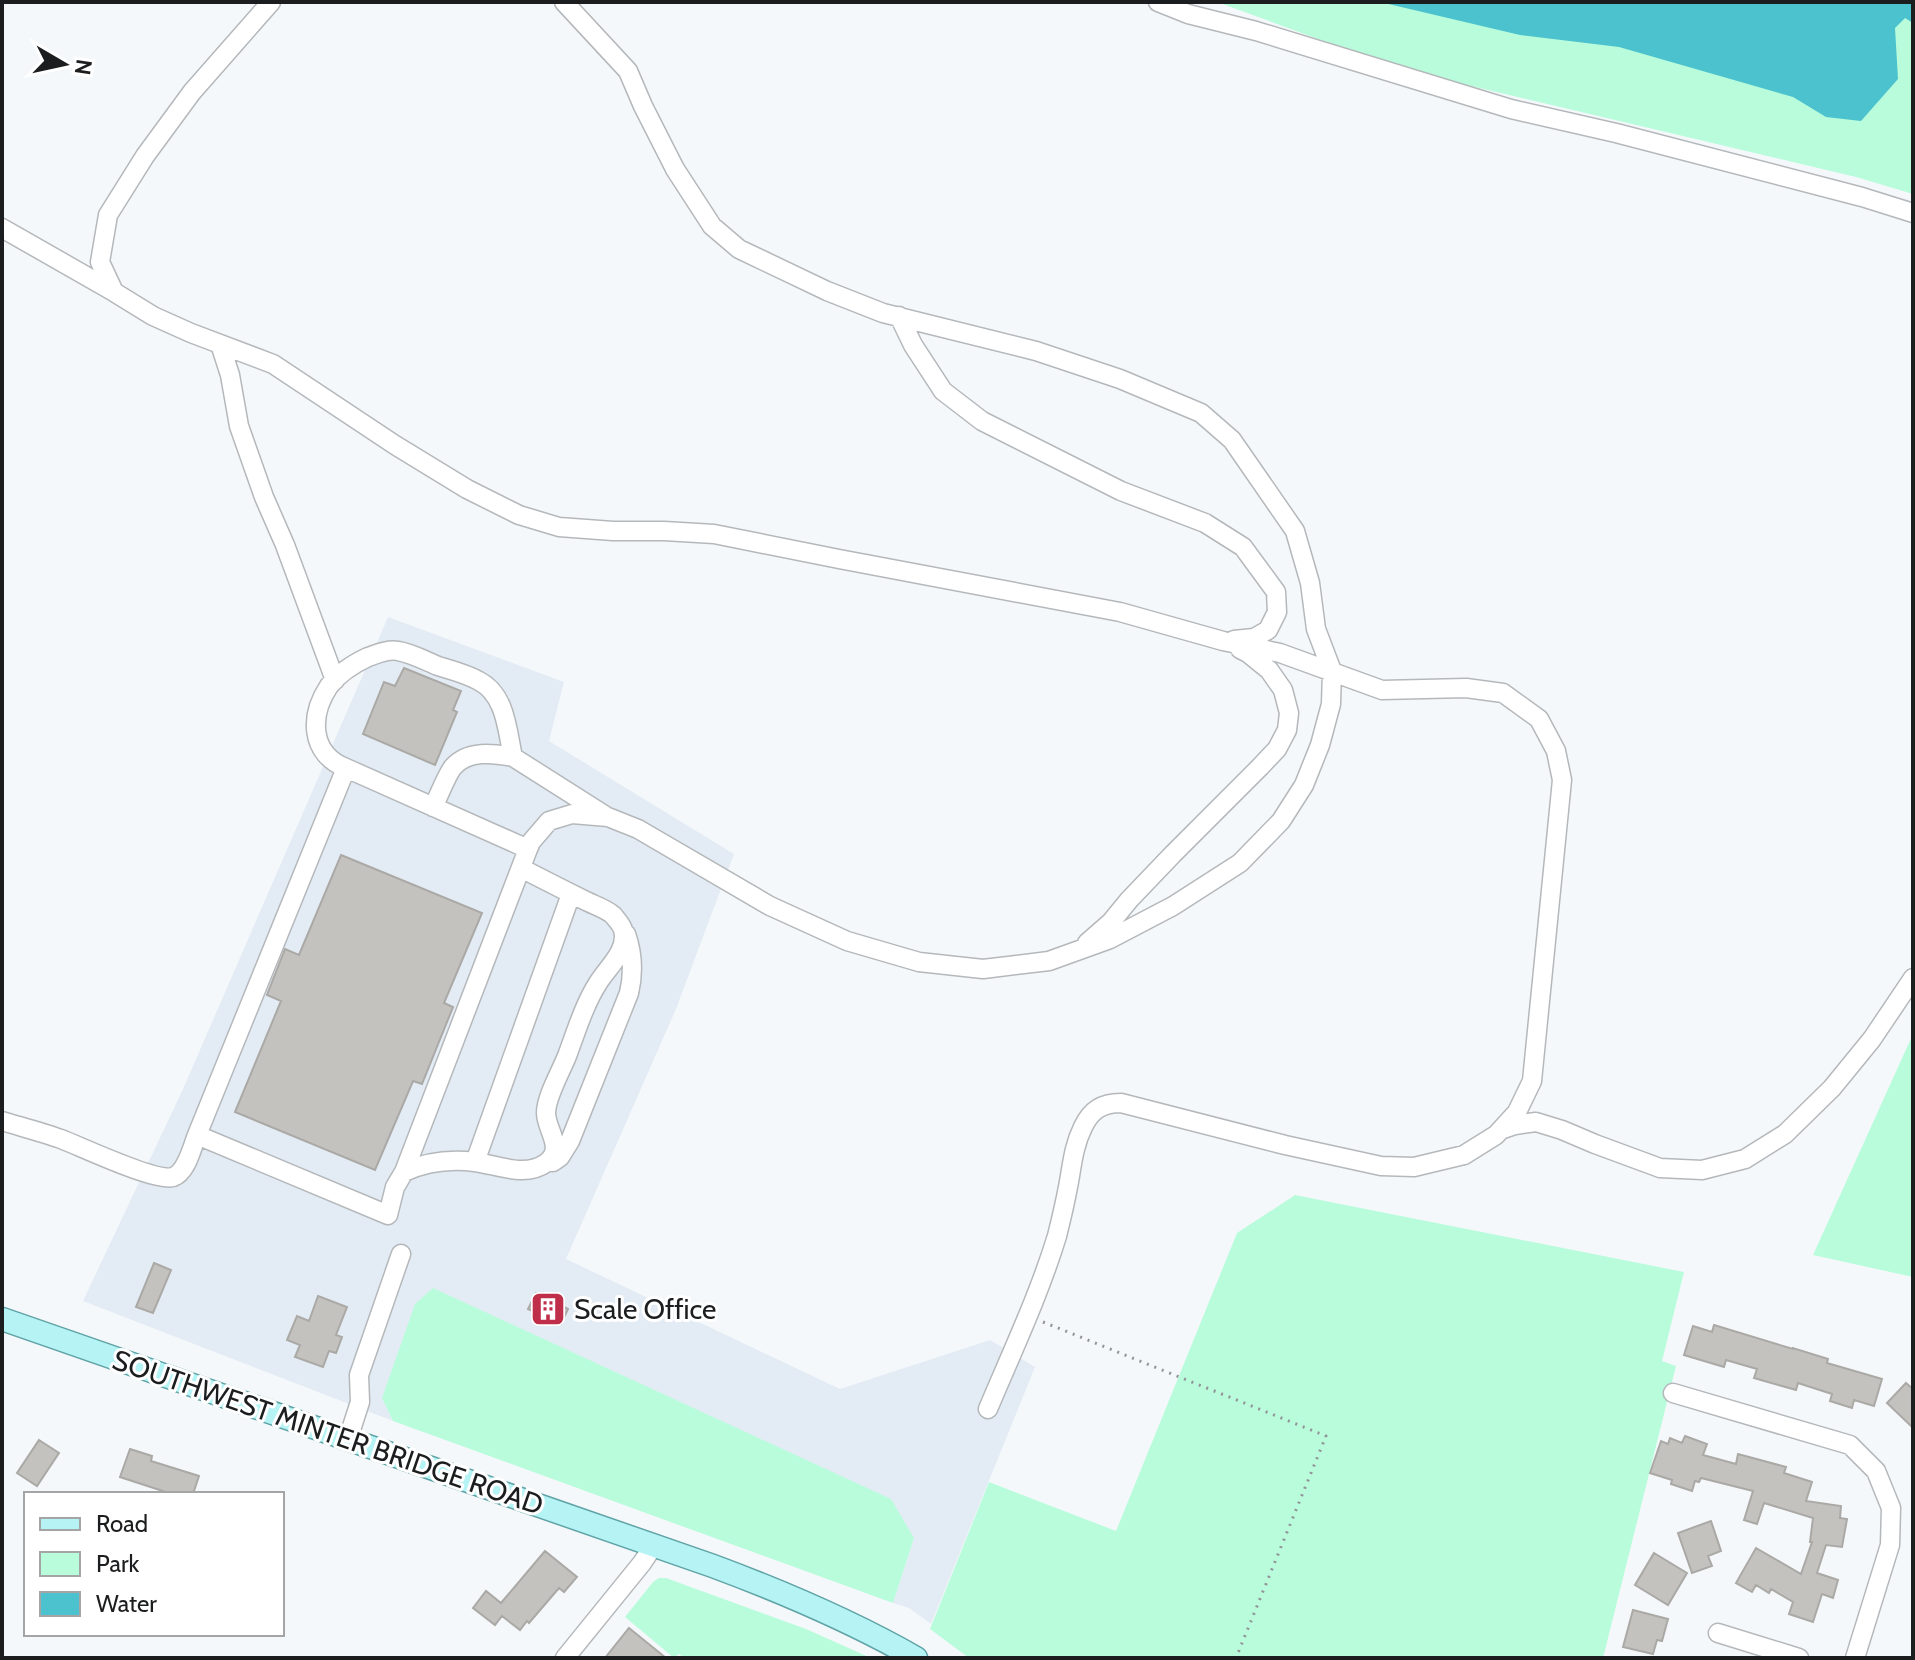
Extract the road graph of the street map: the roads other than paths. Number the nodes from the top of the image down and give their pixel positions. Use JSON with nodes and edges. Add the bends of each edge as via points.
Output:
{"nodes":[{"id":1,"x":271,"y":2,"type":"edge"},
{"id":2,"x":564,"y":2,"type":"edge"},
{"id":3,"x":1158,"y":2,"type":"edge"},
{"id":4,"x":1913,"y":213,"type":"edge"},
{"id":5,"x":2,"y":228,"type":"edge"},
{"id":6,"x":114,"y":292,"type":"junction"},
{"id":7,"x":899,"y":316,"type":"junction"},
{"id":8,"x":220,"y":344,"type":"junction"},
{"id":9,"x":1223,"y":641,"type":"junction"},
{"id":10,"x":1332,"y":671,"type":"junction"},
{"id":11,"x":335,"y":680,"type":"junction"},
{"id":12,"x":513,"y":757,"type":"junction"},
{"id":13,"x":346,"y":768,"type":"junction"},
{"id":14,"x":433,"y":807,"type":"junction"},
{"id":15,"x":608,"y":817,"type":"junction"},
{"id":16,"x":528,"y":849,"type":"junction"},
{"id":17,"x":521,"y":868,"type":"junction"},
{"id":18,"x":571,"y":894,"type":"junction"},
{"id":19,"x":623,"y":928,"type":"junction"},
{"id":20,"x":1071,"y":953,"type":"junction"},
{"id":21,"x":1913,"y":978,"type":"edge"},
{"id":22,"x":1532,"y":1081,"type":"junction"},
{"id":23,"x":2,"y":1121,"type":"edge"},
{"id":24,"x":1554,"y":1127,"type":"junction"},
{"id":25,"x":1500,"y":1130,"type":"junction"},
{"id":26,"x":197,"y":1135,"type":"junction"},
{"id":27,"x":475,"y":1162,"type":"junction"},
{"id":28,"x":537,"y":1168,"type":"junction"},
{"id":29,"x":404,"y":1172,"type":"junction"},
{"id":30,"x":401,"y":1254,"type":"dead end"},
{"id":31,"x":2,"y":1319,"type":"edge"},
{"id":32,"x":1673,"y":1393,"type":"dead end"},
{"id":33,"x":988,"y":1409,"type":"dead end"},
{"id":34,"x":348,"y":1439,"type":"junction"},
{"id":35,"x":654,"y":1545,"type":"junction"},
{"id":36,"x":1718,"y":1633,"type":"dead end"},
{"id":37,"x":565,"y":1658,"type":"edge"},
{"id":38,"x":916,"y":1658,"type":"edge"},
{"id":39,"x":1799,"y":1658,"type":"edge"},
{"id":40,"x":1855,"y":1658,"type":"edge"}],
"edges":[{"from":1,"to":6,"type":"street","via":[[192,92],[108,215],[100,262]]},
{"from":2,"to":7,"type":"street","via":[[628,71],[675,169],[712,226],[739,249],[827,291]]},
{"from":3,"to":4,"type":"street","via":[[1511,109]]},
{"from":5,"to":6,"type":"street"},
{"from":6,"to":8,"type":"street","via":[[153,316]]},
{"from":7,"to":9,"type":"street","via":[[943,391],[982,421],[1121,491],[1205,523],[1243,547],[1276,592],[1277,612],[1268,630],[1254,638]]},
{"from":7,"to":10,"type":"street","via":[[1036,351],[1201,413],[1232,440],[1295,531],[1316,629]]},
{"from":8,"to":9,"type":"street","via":[[273,364],[455,482],[519,515],[559,527],[714,534],[1120,612]]},
{"from":8,"to":11,"type":"street","via":[[239,426]]},
{"from":9,"to":10,"type":"street"},
{"from":9,"to":20,"type":"street","via":[[1269,670],[1283,690],[1287,730],[1277,749],[1111,922]]},
{"from":10,"to":20,"type":"street","via":[[1331,704],[1320,745],[1304,785],[1281,821],[1240,863],[1173,906]]},
{"from":10,"to":22,"type":"street","via":[[1382,690],[1466,688],[1503,693],[1539,719],[1556,751],[1562,780]]},
{"from":11,"to":12,"type":"street","via":[[352,664],[397,651],[480,681],[495,694],[503,712]]},
{"from":11,"to":13,"type":"street","via":[[324,697],[315,731],[326,756]]},
{"from":12,"to":14,"type":"street","via":[[469,755],[453,767]]},
{"from":12,"to":15,"type":"street"},
{"from":13,"to":14,"type":"street"},
{"from":13,"to":26,"type":"street"},
{"from":14,"to":16,"type":"street"},
{"from":15,"to":16,"type":"street","via":[[572,814],[549,821]]},
{"from":15,"to":20,"type":"street","via":[[770,906],[847,941],[919,962],[983,969]]},
{"from":16,"to":17,"type":"street"},
{"from":17,"to":18,"type":"street"},
{"from":17,"to":29,"type":"street"},
{"from":18,"to":19,"type":"street","via":[[611,914]]},
{"from":18,"to":27,"type":"street"},
{"from":19,"to":28,"type":"street","via":[[619,952],[596,985],[552,1093],[546,1112],[555,1150],[550,1161]]},
{"from":19,"to":28,"type":"street","via":[[631,949],[629,993],[570,1141],[560,1157]]},
{"from":21,"to":24,"type":"street","via":[[1832,1088],[1785,1134],[1745,1159],[1702,1170],[1660,1168]]},
{"from":22,"to":24,"type":"street","via":[[1531,1101]]},
{"from":22,"to":25,"type":"street","via":[[1517,1112]]},
{"from":23,"to":26,"type":"street","via":[[162,1177],[180,1173]]},
{"from":24,"to":25,"type":"street","via":[[1536,1122]]},
{"from":25,"to":33,"type":"street","via":[[1464,1155],[1414,1167],[1381,1166],[1106,1103],[1083,1126],[1057,1235]]},
{"from":26,"to":29,"type":"street","via":[[388,1215]]},
{"from":27,"to":28,"type":"street"},
{"from":27,"to":29,"type":"street","via":[[424,1164]]},
{"from":30,"to":34,"type":"street","via":[[359,1375],[360,1402]]},
{"from":31,"to":34,"type":"main road","name":"SOUTHWEST MINTER BRIDGE ROAD"},
{"from":32,"to":40,"type":"street","via":[[1850,1445],[1876,1471],[1891,1508],[1890,1545]]},
{"from":34,"to":35,"type":"main road","name":"SOUTHWEST MINTER BRIDGE ROAD"},
{"from":35,"to":37,"type":"street"},
{"from":35,"to":38,"type":"main road","name":"SOUTHWEST MINTER BRIDGE ROAD","via":[[786,1594]]},
{"from":36,"to":39,"type":"street"}]}
